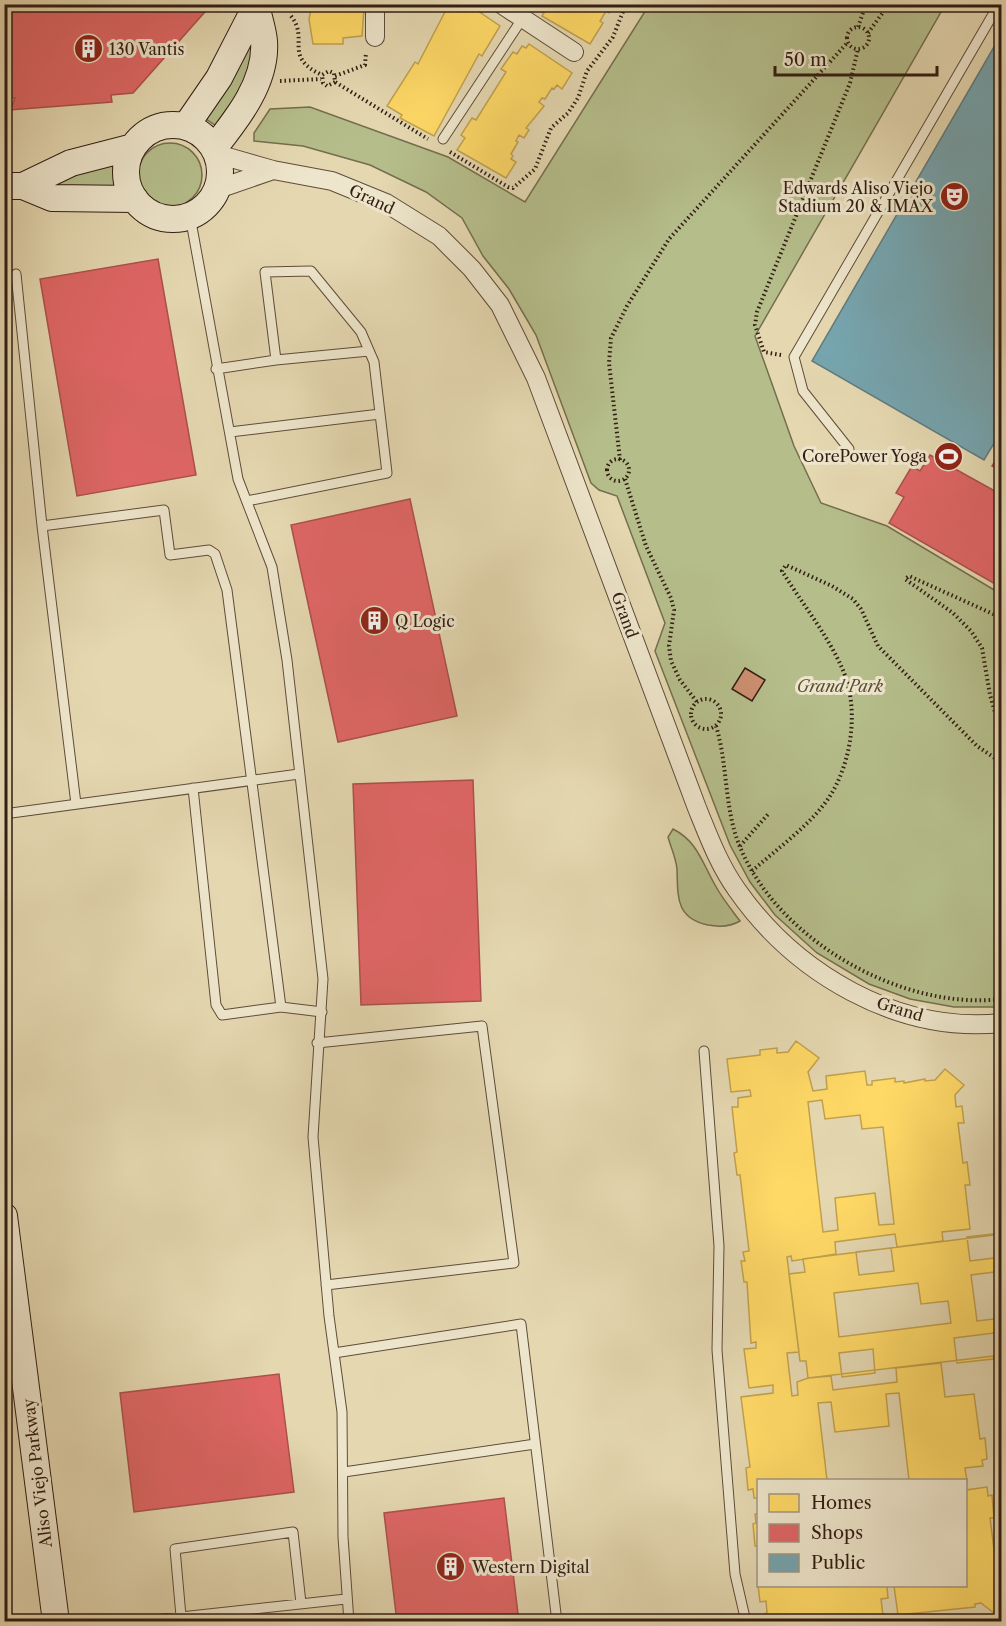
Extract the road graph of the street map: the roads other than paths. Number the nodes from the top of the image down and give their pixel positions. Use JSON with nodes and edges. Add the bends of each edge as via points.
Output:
{"nodes":[{"id":1,"x":375,"y":4,"type":"edge"},
{"id":2,"x":501,"y":4,"type":"edge"},
{"id":3,"x":999,"y":4,"type":"edge"},
{"id":4,"x":256,"y":5,"type":"edge"},
{"id":5,"x":522,"y":19,"type":"junction"},
{"id":6,"x":371,"y":41,"type":"road end"},
{"id":7,"x":574,"y":52,"type":"dead end"},
{"id":8,"x":186,"y":126,"type":"junction"},
{"id":9,"x":443,"y":140,"type":"dead end"},
{"id":10,"x":133,"y":147,"type":"junction"},
{"id":11,"x":215,"y":151,"type":"junction"},
{"id":12,"x":273,"y":170,"type":"junction"},
{"id":13,"x":14,"y":186,"type":"edge"},
{"id":14,"x":218,"y":189,"type":"junction"},
{"id":15,"x":135,"y":199,"type":"junction"},
{"id":16,"x":189,"y":216,"type":"junction"},
{"id":17,"x":16,"y":274,"type":"dead end"},
{"id":18,"x":369,"y":351,"type":"junction"},
{"id":19,"x":276,"y":360,"type":"junction"},
{"id":20,"x":216,"y":369,"type":"junction"},
{"id":21,"x":380,"y":414,"type":"junction"},
{"id":22,"x":230,"y":432,"type":"junction"},
{"id":23,"x":849,"y":448,"type":"dead end"},
{"id":24,"x":247,"y":501,"type":"junction"},
{"id":25,"x":42,"y":526,"type":"junction"},
{"id":26,"x":300,"y":774,"type":"junction"},
{"id":27,"x":254,"y":779,"type":"junction"},
{"id":28,"x":193,"y":788,"type":"junction"},
{"id":29,"x":76,"y":804,"type":"junction"},
{"id":30,"x":4,"y":814,"type":"edge"},
{"id":31,"x":281,"y":1007,"type":"junction"},
{"id":32,"x":322,"y":1012,"type":"junction"},
{"id":33,"x":1002,"y":1023,"type":"edge"},
{"id":34,"x":317,"y":1043,"type":"junction"},
{"id":35,"x":704,"y":1051,"type":"dead end"},
{"id":36,"x":4,"y":1216,"type":"edge"},
{"id":37,"x":326,"y":1285,"type":"junction"},
{"id":38,"x":334,"y":1353,"type":"junction"},
{"id":39,"x":999,"y":1358,"type":"dead end"},
{"id":40,"x":1002,"y":1374,"type":"edge"},
{"id":41,"x":535,"y":1444,"type":"junction"},
{"id":42,"x":344,"y":1472,"type":"junction"},
{"id":43,"x":346,"y":1599,"type":"junction"},
{"id":44,"x":301,"y":1602,"type":"junction"},
{"id":45,"x":181,"y":1616,"type":"junction"},
{"id":46,"x":56,"y":1622,"type":"edge"},
{"id":47,"x":135,"y":1622,"type":"edge"},
{"id":48,"x":349,"y":1622,"type":"edge"},
{"id":49,"x":557,"y":1622,"type":"edge"},
{"id":50,"x":746,"y":1622,"type":"edge"}],
"edges":[{"from":1,"to":6,"type":"street"},
{"from":2,"to":5,"type":"street"},
{"from":3,"to":23,"type":"lane","via":[[794,357],[803,391]]},
{"from":4,"to":8,"type":"street","via":[[219,78]]},
{"from":4,"to":11,"type":"street","via":[[264,41],[261,72],[249,99]]},
{"from":5,"to":7,"type":"street"},
{"from":5,"to":9,"type":"lane"},
{"from":8,"to":10,"type":"street","via":[[156,128]]},
{"from":8,"to":11,"type":"street","via":[[207,138]]},
{"from":10,"to":13,"type":"street","via":[[71,163]]},
{"from":10,"to":15,"type":"street","via":[[126,174]]},
{"from":11,"to":12,"type":"street","name":"Grand"},
{"from":11,"to":14,"type":"street","via":[[220,161]]},
{"from":12,"to":14,"type":"street","name":"Grand"},
{"from":12,"to":33,"type":"street","name":"Grand","via":[[332,181],[386,203],[439,236],[500,305],[536,378],[712,844],[735,888],[760,921],[806,964],[844,988],[888,1008],[944,1021]]},
{"from":13,"to":15,"type":"street","via":[[52,198]]},
{"from":14,"to":16,"type":"street","via":[[202,210]]},
{"from":15,"to":16,"type":"street","via":[[159,217]]},
{"from":16,"to":20,"type":"lane"},
{"from":17,"to":25,"type":"lane"},
{"from":18,"to":19,"type":"lane"},
{"from":18,"to":19,"type":"lane","via":[[361,332],[311,271],[265,272]]},
{"from":18,"to":21,"type":"lane","via":[[374,362]]},
{"from":19,"to":20,"type":"lane"},
{"from":20,"to":22,"type":"lane"},
{"from":21,"to":22,"type":"lane"},
{"from":21,"to":24,"type":"lane","via":[[387,473]]},
{"from":22,"to":24,"type":"lane","via":[[238,479]]},
{"from":24,"to":26,"type":"lane","via":[[272,567]]},
{"from":25,"to":27,"type":"lane","via":[[164,510],[170,555],[208,550],[215,554],[227,590]]},
{"from":25,"to":29,"type":"lane"},
{"from":26,"to":27,"type":"lane"},
{"from":26,"to":32,"type":"lane","via":[[323,979]]},
{"from":27,"to":28,"type":"lane"},
{"from":27,"to":31,"type":"lane"},
{"from":28,"to":29,"type":"lane"},
{"from":28,"to":31,"type":"lane","via":[[216,1005],[222,1015]]},
{"from":29,"to":30,"type":"lane"},
{"from":31,"to":32,"type":"lane"},
{"from":32,"to":34,"type":"lane"},
{"from":34,"to":37,"type":"lane","via":[[313,1137]]},
{"from":34,"to":37,"type":"lane","via":[[482,1026],[514,1263]]},
{"from":35,"to":50,"type":"lane","via":[[719,1246],[717,1350],[735,1574]]},
{"from":36,"to":46,"type":"street","name":"Aliso Viejo Parkway"},
{"from":37,"to":38,"type":"lane"},
{"from":38,"to":41,"type":"lane","via":[[521,1324]]},
{"from":38,"to":42,"type":"lane","via":[[342,1412]]},
{"from":39,"to":40,"type":"lane"},
{"from":41,"to":42,"type":"lane"},
{"from":41,"to":49,"type":"lane"},
{"from":42,"to":43,"type":"lane"},
{"from":43,"to":44,"type":"lane"},
{"from":43,"to":48,"type":"lane"},
{"from":44,"to":45,"type":"lane"},
{"from":44,"to":45,"type":"lane","via":[[293,1532],[175,1549]]},
{"from":45,"to":47,"type":"lane"}]}
